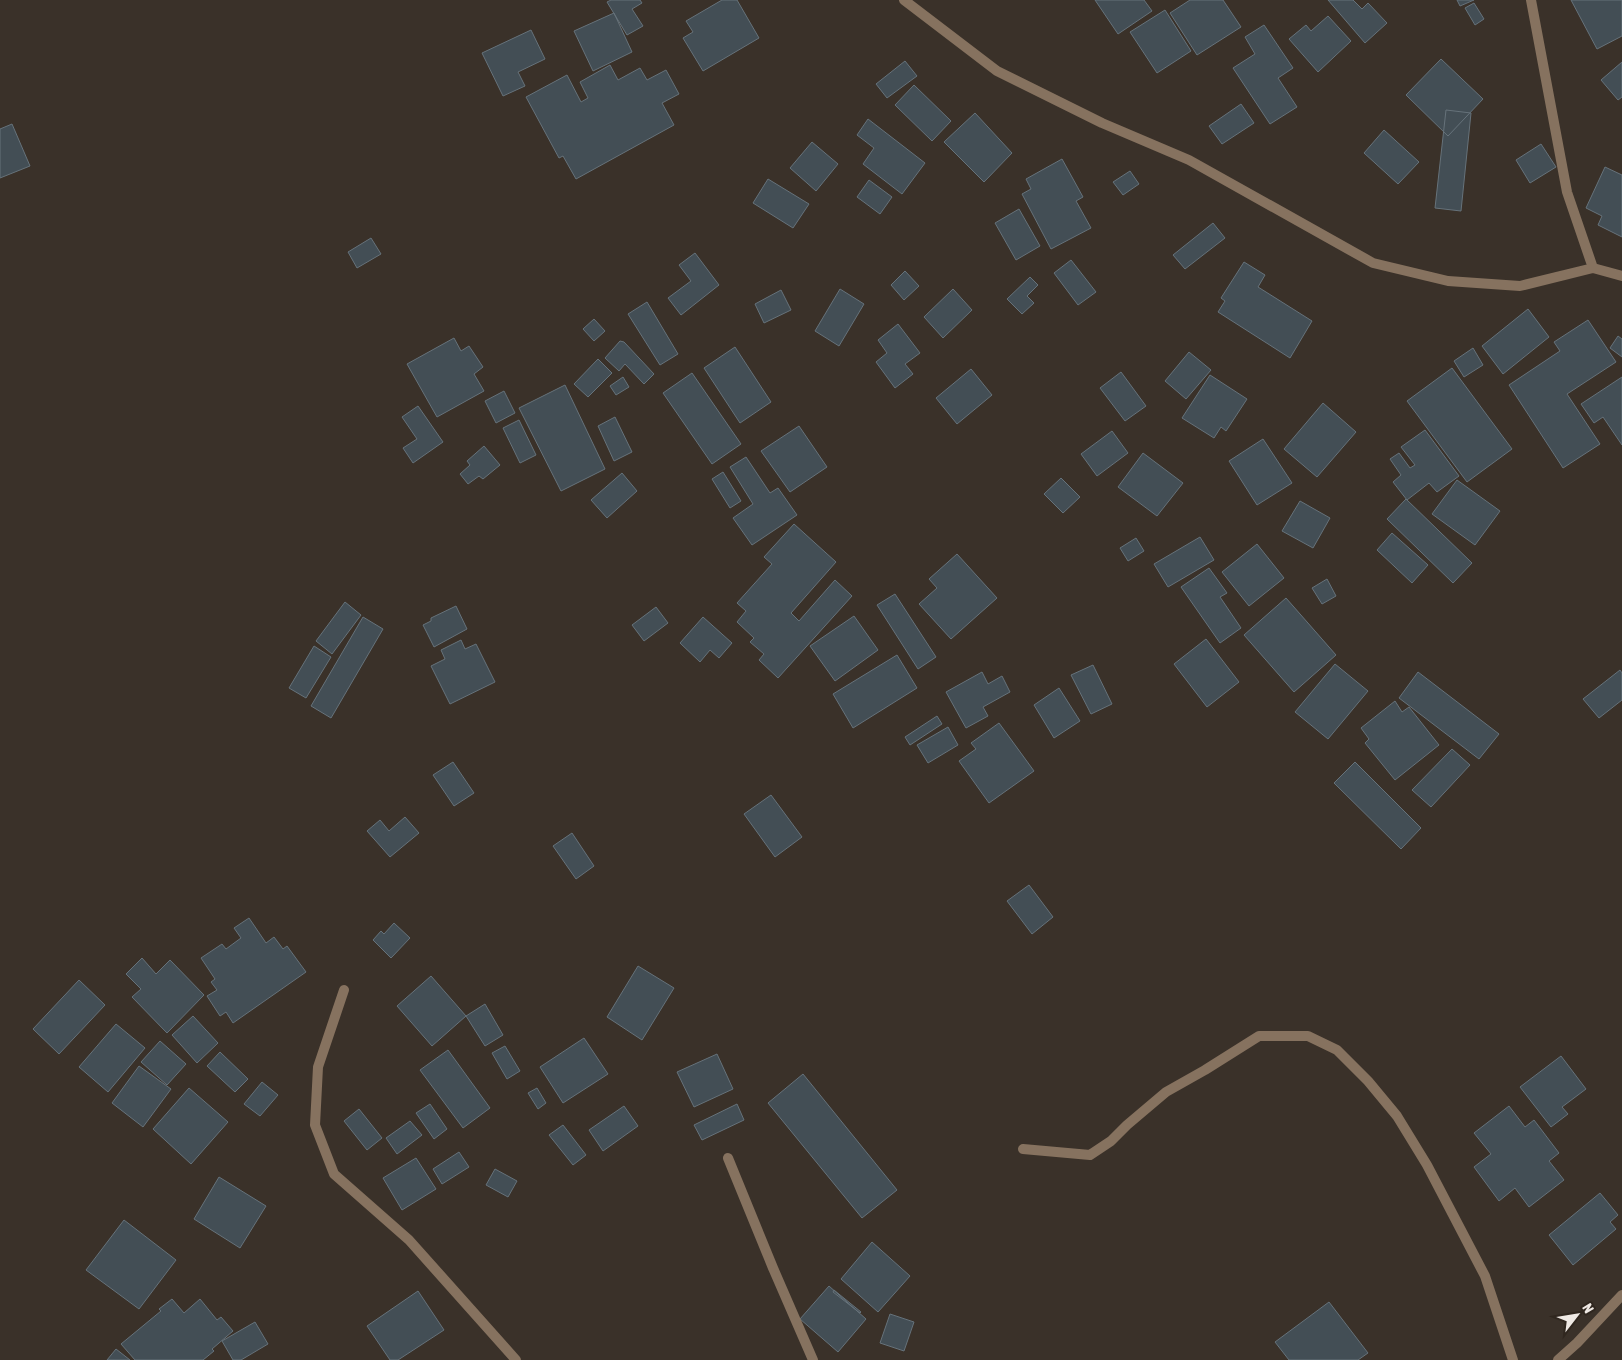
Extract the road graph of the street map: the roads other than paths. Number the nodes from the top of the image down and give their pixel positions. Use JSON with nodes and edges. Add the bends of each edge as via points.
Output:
{"nodes":[{"id":1,"x":904,"y":0,"type":"edge"},
{"id":2,"x":1531,"y":0,"type":"edge"},
{"id":3,"x":1593,"y":268,"type":"junction"},
{"id":4,"x":1622,"y":276,"type":"edge"},
{"id":5,"x":344,"y":990,"type":"dead end"},
{"id":6,"x":1024,"y":1149,"type":"dead end"},
{"id":7,"x":728,"y":1158,"type":"dead end"},
{"id":8,"x":1622,"y":1296,"type":"edge"},
{"id":9,"x":516,"y":1360,"type":"edge"},
{"id":10,"x":813,"y":1360,"type":"edge"},
{"id":11,"x":1512,"y":1360,"type":"edge"},
{"id":12,"x":1558,"y":1360,"type":"edge"}],
"edges":[{"from":1,"to":3,"type":"street","via":[[997,71],[1102,123],[1189,160],[1374,263],[1448,281],[1520,286]]},
{"from":2,"to":3,"type":"street","via":[[1567,192]]},
{"from":3,"to":4,"type":"street"},
{"from":5,"to":9,"type":"street","via":[[318,1066],[314,1126],[334,1174],[409,1240]]},
{"from":6,"to":11,"type":"street","via":[[1090,1155],[1111,1141],[1166,1092],[1259,1036],[1308,1036],[1337,1050],[1397,1116],[1485,1276]]},
{"from":7,"to":10,"type":"street"},
{"from":8,"to":12,"type":"street"}]}
